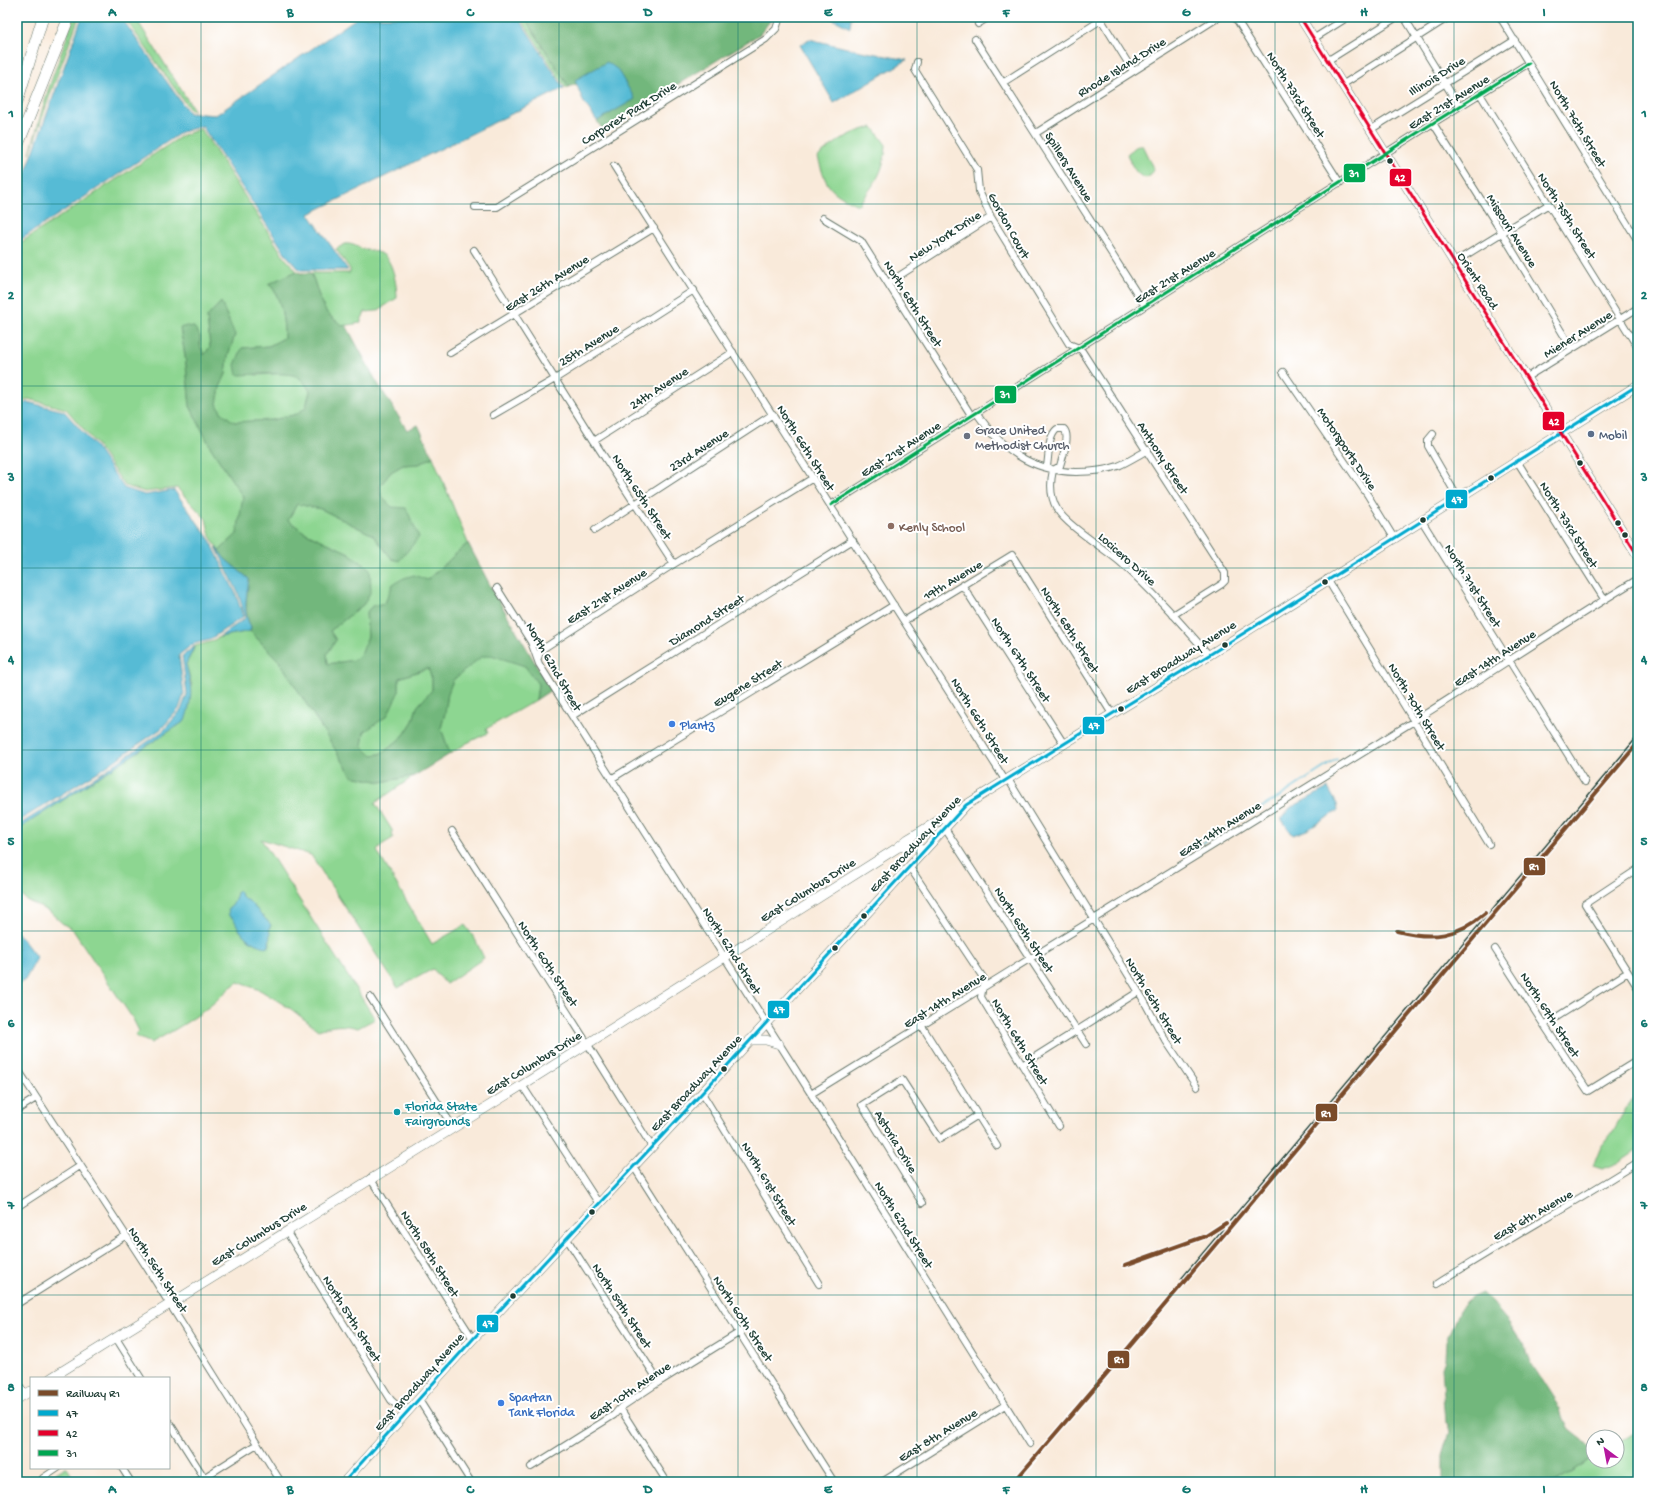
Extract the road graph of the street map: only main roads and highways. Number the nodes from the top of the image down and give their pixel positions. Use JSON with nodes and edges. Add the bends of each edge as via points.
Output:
{"nodes":[{"id":1,"x":43,"y":17,"type":"edge"},
{"id":2,"x":69,"y":17,"type":"edge"},
{"id":3,"x":1300,"y":17,"type":"edge"},
{"id":4,"x":17,"y":102,"type":"edge"},
{"id":5,"x":17,"y":147,"type":"edge"},
{"id":6,"x":1638,"y":385,"type":"edge"},
{"id":7,"x":1562,"y":433,"type":"junction"},
{"id":8,"x":1638,"y":556,"type":"edge"},
{"id":9,"x":966,"y":804,"type":"junction"},
{"id":10,"x":930,"y":826,"type":"junction"},
{"id":11,"x":944,"y":827,"type":"junction"},
{"id":12,"x":897,"y":848,"type":"junction"},
{"id":13,"x":923,"y":851,"type":"junction"},
{"id":14,"x":750,"y":1040,"type":"junction"},
{"id":15,"x":779,"y":1044,"type":"road end"},
{"id":16,"x":64,"y":1374,"type":"edge"},
{"id":17,"x":54,"y":1377,"type":"edge"},
{"id":18,"x":344,"y":1482,"type":"edge"}],
"edges":[{"from":1,"to":4,"type":"highway"},
{"from":2,"to":5,"type":"highway"},
{"from":3,"to":7,"type":"main road","name":"Orient Road"},
{"from":6,"to":7,"type":"main road","name":"East Broadway Avenue"},
{"from":7,"to":8,"type":"main road","name":"Orient Road"},
{"from":7,"to":9,"type":"main road","name":"East Broadway Avenue","via":[[1210,655]]},
{"from":9,"to":10,"type":"main road","name":"East Columbus Drive"},
{"from":9,"to":11,"type":"main road","name":"East Broadway Avenue"},
{"from":10,"to":11,"type":"main road","via":[[936,824]]},
{"from":10,"to":12,"type":"main road","name":"East Columbus Drive"},
{"from":11,"to":13,"type":"main road","name":"East Broadway Avenue"},
{"from":12,"to":13,"type":"main road","via":[[914,845]]},
{"from":12,"to":16,"type":"main road","name":"East Columbus Drive","via":[[169,1304]]},
{"from":13,"to":14,"type":"main road","name":"East Broadway Avenue"},
{"from":14,"to":15,"type":"main road","via":[[766,1040]]},
{"from":14,"to":18,"type":"main road","name":"East Broadway Avenue"},
{"from":16,"to":17,"type":"main road","name":"East Columbus Drive"}]}
